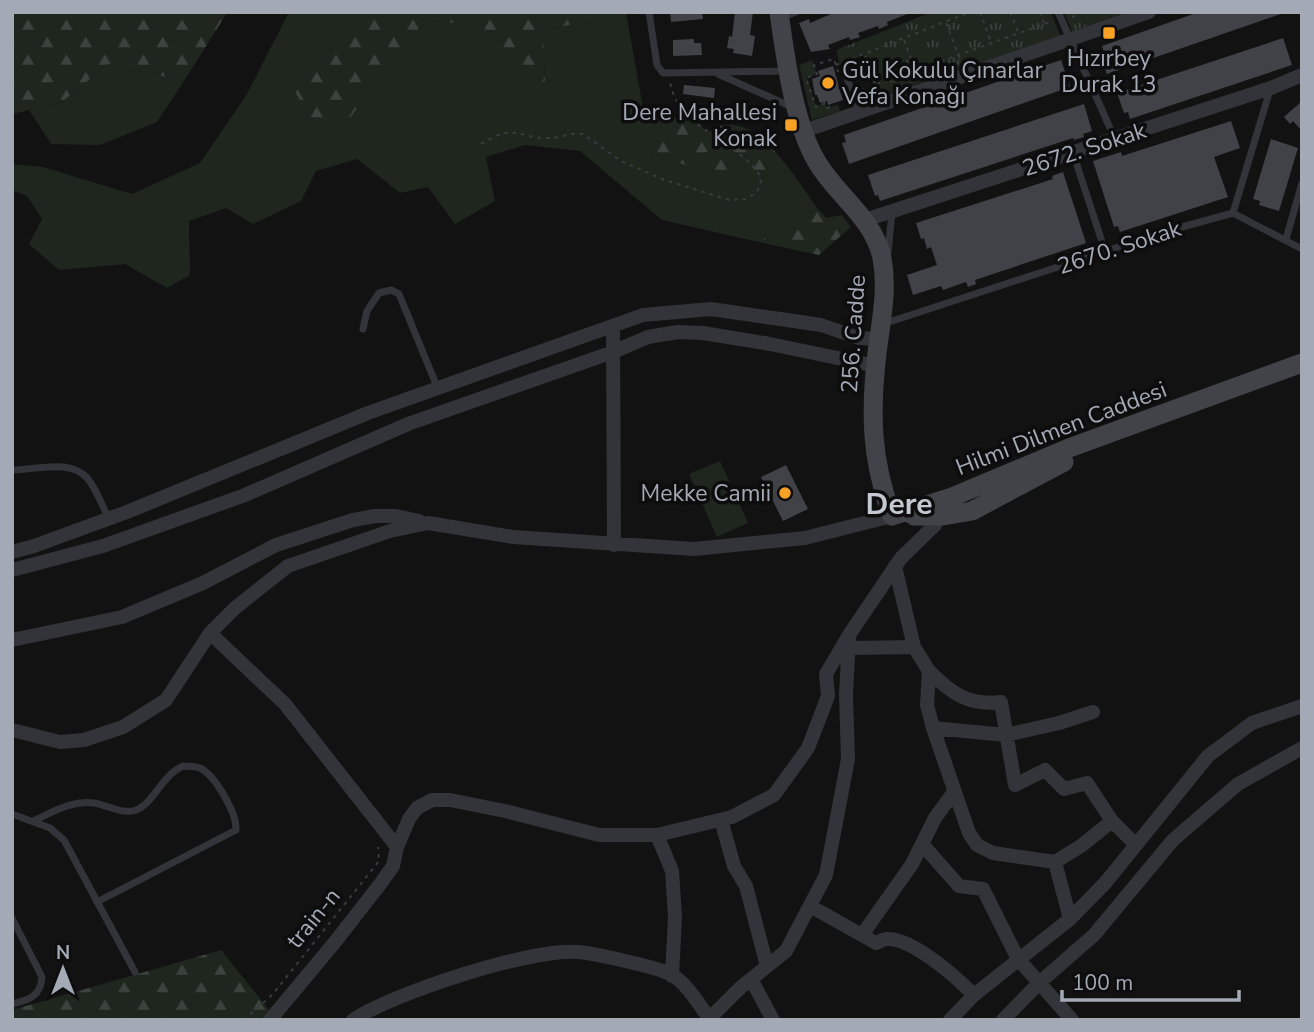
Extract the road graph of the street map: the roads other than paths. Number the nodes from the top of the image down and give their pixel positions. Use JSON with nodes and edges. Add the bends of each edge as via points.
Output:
{"nodes":[{"id":1,"x":649,"y":12,"type":"edge"},
{"id":2,"x":1149,"y":12,"type":"edge"},
{"id":3,"x":785,"y":14,"type":"edge"},
{"id":4,"x":1058,"y":18,"type":"edge"},
{"id":5,"x":1070,"y":40,"type":"junction"},
{"id":6,"x":789,"y":71,"type":"junction"},
{"id":7,"x":714,"y":73,"type":"junction"},
{"id":8,"x":1302,"y":75,"type":"edge"},
{"id":9,"x":847,"y":78,"type":"road end"},
{"id":10,"x":1271,"y":88,"type":"junction"},
{"id":11,"x":855,"y":102,"type":"junction"},
{"id":12,"x":799,"y":110,"type":"junction"},
{"id":13,"x":804,"y":131,"type":"junction"},
{"id":14,"x":1115,"y":139,"type":"junction"},
{"id":15,"x":1073,"y":152,"type":"junction"},
{"id":16,"x":1302,"y":183,"type":"edge"},
{"id":17,"x":892,"y":212,"type":"junction"},
{"id":18,"x":1233,"y":212,"type":"junction"},
{"id":19,"x":865,"y":220,"type":"junction"},
{"id":20,"x":1286,"y":239,"type":"junction"},
{"id":21,"x":1302,"y":249,"type":"edge"},
{"id":22,"x":1105,"y":251,"type":"junction"},
{"id":23,"x":885,"y":282,"type":"junction"},
{"id":24,"x":612,"y":326,"type":"junction"},
{"id":25,"x":363,"y":329,"type":"dead end"},
{"id":26,"x":881,"y":331,"type":"junction"},
{"id":27,"x":613,"y":352,"type":"junction"},
{"id":28,"x":1302,"y":363,"type":"edge"},
{"id":29,"x":876,"y":366,"type":"junction"},
{"id":30,"x":1302,"y":376,"type":"edge"},
{"id":31,"x":438,"y":388,"type":"junction"},
{"id":32,"x":1048,"y":463,"type":"junction"},
{"id":33,"x":12,"y":470,"type":"edge"},
{"id":34,"x":940,"y":509,"type":"junction"},
{"id":35,"x":892,"y":516,"type":"junction"},
{"id":36,"x":109,"y":519,"type":"junction"},
{"id":37,"x":428,"y":523,"type":"junction"},
{"id":38,"x":614,"y":545,"type":"junction"},
{"id":39,"x":12,"y":552,"type":"edge"},
{"id":40,"x":895,"y":566,"type":"junction"},
{"id":41,"x":12,"y":570,"type":"edge"},
{"id":42,"x":210,"y":633,"type":"junction"},
{"id":43,"x":12,"y":640,"type":"edge"},
{"id":44,"x":849,"y":642,"type":"junction"},
{"id":45,"x":914,"y":646,"type":"junction"},
{"id":46,"x":929,"y":671,"type":"junction"},
{"id":47,"x":1302,"y":706,"type":"edge"},
{"id":48,"x":1093,"y":712,"type":"dead end"},
{"id":49,"x":933,"y":728,"type":"junction"},
{"id":50,"x":12,"y":730,"type":"edge"},
{"id":51,"x":1006,"y":735,"type":"junction"},
{"id":52,"x":1302,"y":748,"type":"edge"},
{"id":53,"x":954,"y":792,"type":"junction"},
{"id":54,"x":12,"y":814,"type":"edge"},
{"id":55,"x":721,"y":820,"type":"junction"},
{"id":56,"x":33,"y":821,"type":"junction"},
{"id":57,"x":1112,"y":821,"type":"junction"},
{"id":58,"x":657,"y":835,"type":"junction"},
{"id":59,"x":922,"y":844,"type":"junction"},
{"id":60,"x":1136,"y":845,"type":"junction"},
{"id":61,"x":397,"y":847,"type":"junction"},
{"id":62,"x":1055,"y":862,"type":"junction"},
{"id":63,"x":97,"y":902,"type":"junction"},
{"id":64,"x":810,"y":906,"type":"junction"},
{"id":65,"x":12,"y":918,"type":"edge"},
{"id":66,"x":1070,"y":919,"type":"junction"},
{"id":67,"x":862,"y":935,"type":"junction"},
{"id":68,"x":1018,"y":959,"type":"junction"},
{"id":69,"x":767,"y":966,"type":"junction"},
{"id":70,"x":135,"y":972,"type":"dead end"},
{"id":71,"x":672,"y":976,"type":"junction"},
{"id":72,"x":751,"y":979,"type":"junction"},
{"id":73,"x":1039,"y":983,"type":"junction"},
{"id":74,"x":974,"y":995,"type":"junction"},
{"id":75,"x":12,"y":1004,"type":"edge"},
{"id":76,"x":709,"y":1019,"type":"edge"},
{"id":77,"x":270,"y":1020,"type":"edge"},
{"id":78,"x":353,"y":1020,"type":"edge"},
{"id":79,"x":773,"y":1020,"type":"edge"},
{"id":80,"x":950,"y":1020,"type":"edge"},
{"id":81,"x":1003,"y":1020,"type":"edge"},
{"id":82,"x":1072,"y":1020,"type":"edge"}],
"edges":[{"from":1,"to":7,"type":"lane","via":[[658,69],[668,74]]},
{"from":2,"to":5,"type":"street"},
{"from":3,"to":6,"type":"street","name":"256. Cadde"},
{"from":4,"to":5,"type":"lane"},
{"from":5,"to":11,"type":"street"},
{"from":5,"to":14,"type":"lane"},
{"from":6,"to":7,"type":"lane"},
{"from":6,"to":12,"type":"street","name":"256. Cadde"},
{"from":7,"to":12,"type":"lane"},
{"from":8,"to":10,"type":"street","name":"2672. Sokak"},
{"from":9,"to":11,"type":"lane"},
{"from":10,"to":14,"type":"street","name":"2672. Sokak"},
{"from":10,"to":18,"type":"lane"},
{"from":11,"to":13,"type":"street"},
{"from":12,"to":13,"type":"street","name":"256. Cadde"},
{"from":13,"to":19,"type":"street","name":"256. Cadde","via":[[818,163]]},
{"from":14,"to":15,"type":"street","name":"2672. Sokak"},
{"from":15,"to":17,"type":"street","name":"2672. Sokak"},
{"from":15,"to":22,"type":"lane"},
{"from":16,"to":20,"type":"lane"},
{"from":17,"to":19,"type":"street","name":"2672. Sokak"},
{"from":17,"to":23,"type":"lane"},
{"from":18,"to":20,"type":"lane"},
{"from":18,"to":22,"type":"lane","name":"2670. Sokak"},
{"from":19,"to":23,"type":"street","name":"256. Cadde","via":[[877,243]]},
{"from":20,"to":21,"type":"lane"},
{"from":22,"to":26,"type":"lane","name":"2670. Sokak"},
{"from":23,"to":26,"type":"street","name":"256. Cadde"},
{"from":24,"to":26,"type":"street","via":[[643,315],[711,309],[821,325],[859,338]]},
{"from":24,"to":27,"type":"street"},
{"from":24,"to":31,"type":"street"},
{"from":25,"to":31,"type":"lane","via":[[367,311],[379,293],[399,293]]},
{"from":26,"to":29,"type":"street","name":"256. Cadde"},
{"from":27,"to":29,"type":"street","via":[[648,337],[691,332]]},
{"from":27,"to":38,"type":"street"},
{"from":27,"to":41,"type":"street","via":[[408,424],[245,495],[103,546]]},
{"from":28,"to":32,"type":"street","name":"Hilmi Dilmen Caddesi"},
{"from":29,"to":35,"type":"street","name":"256. Cadde","via":[[874,445]]},
{"from":30,"to":32,"type":"street","name":"Hilmi Dilmen Caddesi"},
{"from":31,"to":36,"type":"street"},
{"from":32,"to":34,"type":"street","name":"Hilmi Dilmen Caddesi","via":[[972,511]]},
{"from":33,"to":36,"type":"lane","via":[[74,469],[88,479]]},
{"from":34,"to":35,"type":"street","name":"Hilmi Dilmen Caddesi"},
{"from":34,"to":40,"type":"street","via":[[929,534]]},
{"from":35,"to":38,"type":"street","via":[[805,538],[694,549]]},
{"from":36,"to":39,"type":"street"},
{"from":37,"to":38,"type":"street","via":[[513,537]]},
{"from":37,"to":42,"type":"street","via":[[359,540],[288,566]]},
{"from":37,"to":43,"type":"street","via":[[396,516],[353,520],[276,545],[203,583],[122,617]]},
{"from":40,"to":44,"type":"street"},
{"from":40,"to":45,"type":"street"},
{"from":42,"to":50,"type":"street","via":[[166,700],[123,727],[84,740],[60,742]]},
{"from":42,"to":61,"type":"street","via":[[285,704]]},
{"from":44,"to":45,"type":"street"},
{"from":44,"to":55,"type":"street","via":[[826,674],[828,696],[808,748],[774,795]]},
{"from":44,"to":64,"type":"street","via":[[848,759],[826,875]]},
{"from":45,"to":46,"type":"street"},
{"from":46,"to":49,"type":"street","via":[[927,705]]},
{"from":46,"to":51,"type":"street","via":[[951,692],[984,704],[1001,702]]},
{"from":47,"to":60,"type":"street","via":[[1252,723],[1208,756]]},
{"from":48,"to":51,"type":"street"},
{"from":49,"to":51,"type":"street"},
{"from":49,"to":53,"type":"street"},
{"from":51,"to":57,"type":"street","via":[[1015,785],[1045,770],[1064,789],[1087,783]]},
{"from":52,"to":73,"type":"street","via":[[1238,784],[1173,840],[1094,935]]},
{"from":53,"to":59,"type":"street"},
{"from":53,"to":62,"type":"street","via":[[977,845],[993,853]]},
{"from":54,"to":56,"type":"lane"},
{"from":55,"to":58,"type":"street"},
{"from":55,"to":69,"type":"street","via":[[734,866],[746,886]]},
{"from":56,"to":63,"type":"lane","via":[[64,840]]},
{"from":56,"to":63,"type":"lane","via":[[76,803],[138,809],[183,766],[201,769],[220,789],[237,820],[236,830]]},
{"from":57,"to":60,"type":"street"},
{"from":57,"to":62,"type":"street"},
{"from":58,"to":61,"type":"street","via":[[599,835],[505,811],[432,800],[417,808]]},
{"from":58,"to":71,"type":"street","via":[[672,871]]},
{"from":59,"to":67,"type":"street"},
{"from":59,"to":68,"type":"street","via":[[958,886],[983,889]]},
{"from":60,"to":66,"type":"street"},
{"from":61,"to":77,"type":"street","via":[[393,866],[381,883]]},
{"from":62,"to":66,"type":"street"},
{"from":63,"to":70,"type":"lane"},
{"from":64,"to":67,"type":"street"},
{"from":64,"to":69,"type":"street","via":[[786,951]]},
{"from":65,"to":75,"type":"lane","via":[[42,983],[35,996]]},
{"from":66,"to":68,"type":"street"},
{"from":67,"to":74,"type":"street","via":[[876,943],[886,939],[906,944],[948,969]]},
{"from":68,"to":73,"type":"street"},
{"from":68,"to":74,"type":"street"},
{"from":69,"to":72,"type":"street"},
{"from":71,"to":76,"type":"street"},
{"from":71,"to":78,"type":"street","via":[[630,962],[558,953],[505,963],[426,987]]},
{"from":72,"to":76,"type":"street"},
{"from":72,"to":79,"type":"street"},
{"from":73,"to":81,"type":"street"},
{"from":73,"to":82,"type":"street"},
{"from":74,"to":80,"type":"street"}]}
